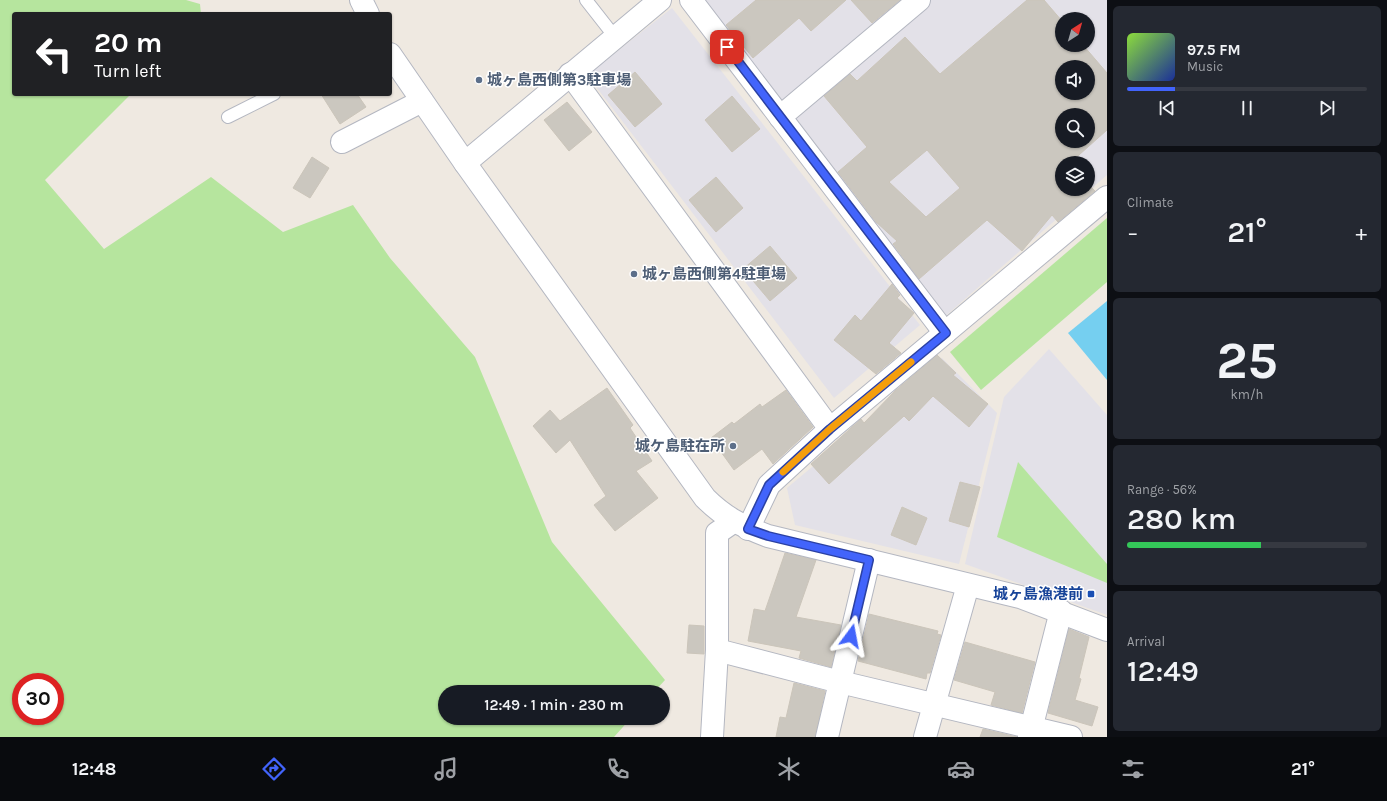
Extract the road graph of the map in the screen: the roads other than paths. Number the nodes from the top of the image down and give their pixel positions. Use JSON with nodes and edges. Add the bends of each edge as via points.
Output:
{"nodes":[{"id":1,"x":361,"y":0,"type":"edge"},
{"id":2,"x":586,"y":0,"type":"edge"},
{"id":3,"x":660,"y":0,"type":"edge"},
{"id":4,"x":691,"y":0,"type":"edge"},
{"id":5,"x":920,"y":0,"type":"edge"},
{"id":6,"x":367,"y":12,"type":"edge"},
{"id":7,"x":615,"y":37,"type":"junction"},
{"id":8,"x":392,"y":57,"type":"edge"},
{"id":9,"x":570,"y":74,"type":"junction"},
{"id":10,"x":270,"y":96,"type":"edge"},
{"id":11,"x":422,"y":101,"type":"junction"},
{"id":12,"x":228,"y":117,"type":"dead end"},
{"id":13,"x":780,"y":117,"type":"junction"},
{"id":14,"x":342,"y":142,"type":"dead end"},
{"id":15,"x":465,"y":163,"type":"junction"},
{"id":16,"x":1107,"y":197,"type":"edge"},
{"id":17,"x":946,"y":333,"type":"junction"},
{"id":18,"x":830,"y":429,"type":"junction"},
{"id":19,"x":740,"y":525,"type":"junction"},
{"id":20,"x":869,"y":560,"type":"junction"},
{"id":21,"x":968,"y":585,"type":"junction"},
{"id":22,"x":1061,"y":612,"type":"junction"},
{"id":23,"x":1107,"y":630,"type":"edge"},
{"id":24,"x":718,"y":650,"type":"junction"},
{"id":25,"x":840,"y":682,"type":"junction"},
{"id":26,"x":933,"y":704,"type":"junction"},
{"id":27,"x":1030,"y":732,"type":"edge"},
{"id":28,"x":712,"y":737,"type":"edge"},
{"id":29,"x":827,"y":737,"type":"edge"},
{"id":30,"x":925,"y":737,"type":"edge"},
{"id":31,"x":1071,"y":737,"type":"edge"}],
"edges":[{"from":1,"to":6,"type":"street"},
{"from":2,"to":7,"type":"lane"},
{"from":3,"to":7,"type":"street"},
{"from":4,"to":13,"type":"street"},
{"from":5,"to":13,"type":"street"},
{"from":7,"to":9,"type":"street"},
{"from":8,"to":11,"type":"street"},
{"from":9,"to":15,"type":"street"},
{"from":9,"to":18,"type":"street"},
{"from":10,"to":12,"type":"lane"},
{"from":11,"to":14,"type":"street"},
{"from":11,"to":15,"type":"street"},
{"from":13,"to":17,"type":"street"},
{"from":15,"to":19,"type":"street","via":[[706,498],[716,509]]},
{"from":16,"to":17,"type":"street"},
{"from":17,"to":18,"type":"street"},
{"from":18,"to":19,"type":"street","via":[[769,485]]},
{"from":19,"to":20,"type":"street","via":[[768,536]]},
{"from":19,"to":24,"type":"street","via":[[717,533]]},
{"from":20,"to":21,"type":"street"},
{"from":20,"to":25,"type":"street"},
{"from":21,"to":22,"type":"street","via":[[1020,598]]},
{"from":21,"to":26,"type":"street"},
{"from":22,"to":23,"type":"street"},
{"from":22,"to":27,"type":"street"},
{"from":24,"to":25,"type":"street"},
{"from":24,"to":28,"type":"street"},
{"from":25,"to":26,"type":"street"},
{"from":25,"to":29,"type":"street"},
{"from":26,"to":27,"type":"street"},
{"from":26,"to":30,"type":"street"},
{"from":27,"to":31,"type":"street"}]}
